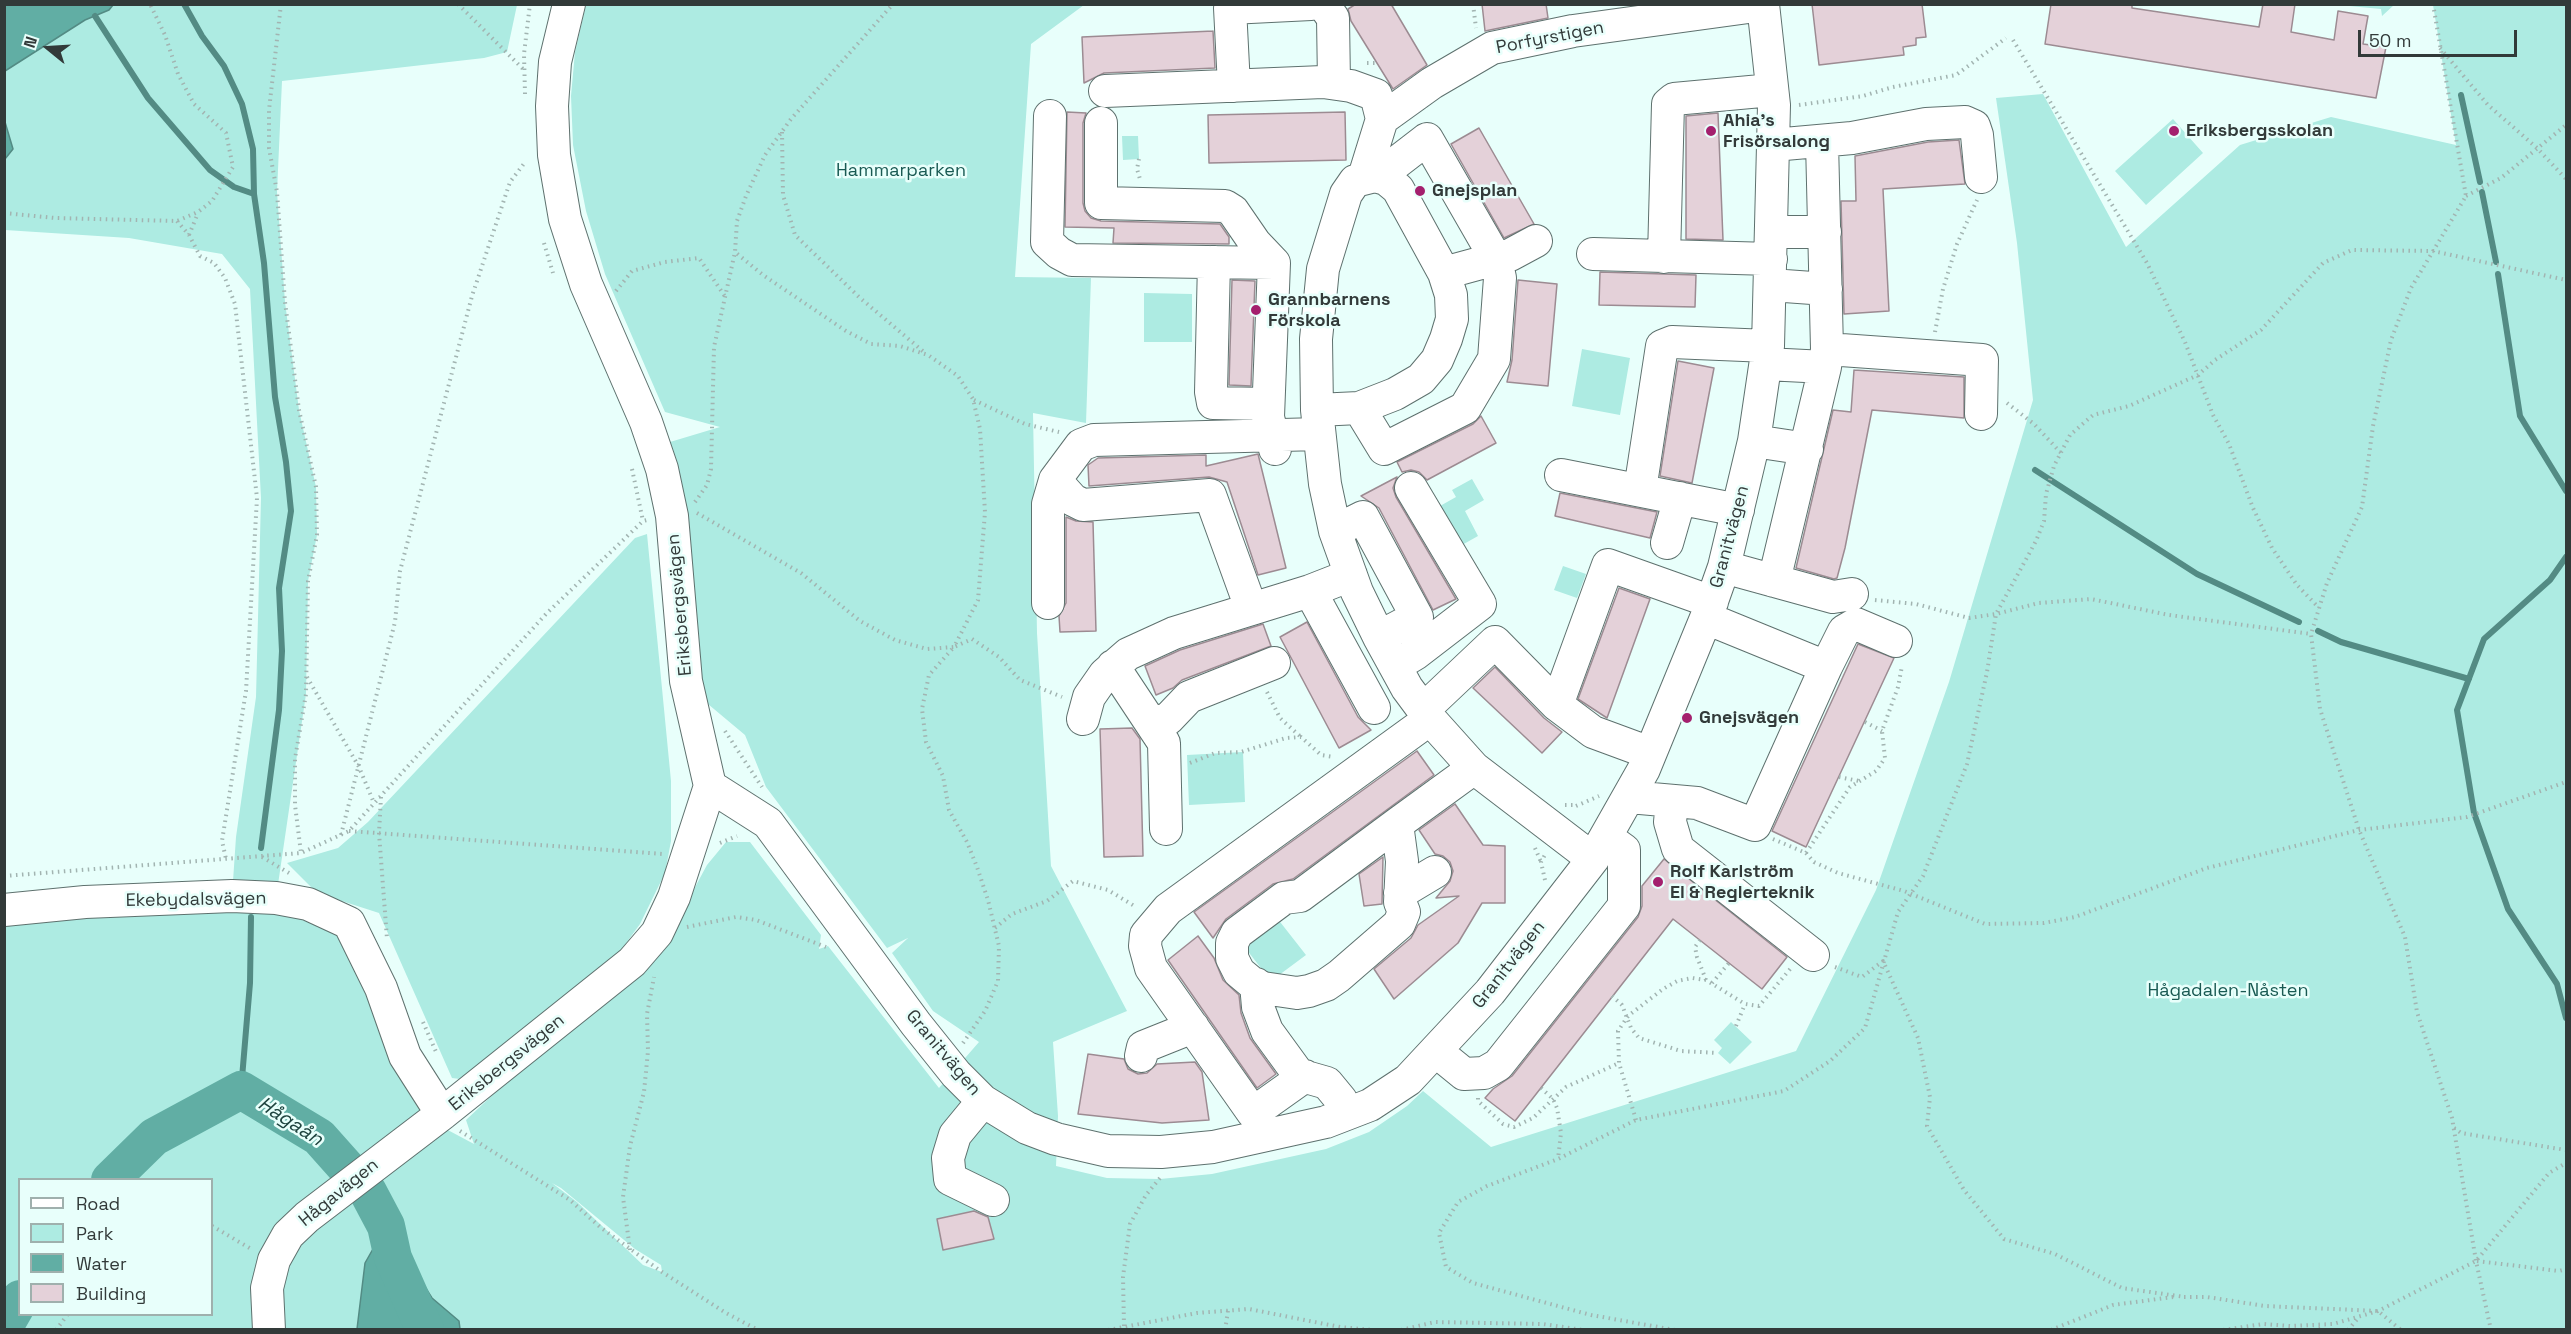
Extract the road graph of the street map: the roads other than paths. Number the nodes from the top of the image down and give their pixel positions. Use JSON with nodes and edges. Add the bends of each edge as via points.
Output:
{"nodes":[{"id":1,"x":569,"y":4,"type":"edge"},
{"id":2,"x":1311,"y":4,"type":"edge"},
{"id":3,"x":1323,"y":4,"type":"edge"},
{"id":4,"x":1763,"y":5,"type":"edge"},
{"id":5,"x":1334,"y":83,"type":"junction"},
{"id":6,"x":1234,"y":86,"type":"junction"},
{"id":7,"x":1105,"y":91,"type":"dead end"},
{"id":8,"x":1773,"y":98,"type":"junction"},
{"id":9,"x":1050,"y":116,"type":"dead end"},
{"id":10,"x":1382,"y":119,"type":"junction"},
{"id":11,"x":1101,"y":123,"type":"dead end"},
{"id":12,"x":1822,"y":142,"type":"junction"},
{"id":13,"x":1773,"y":145,"type":"junction"},
{"id":14,"x":1981,"y":177,"type":"road end"},
{"id":15,"x":1375,"y":178,"type":"junction"},
{"id":16,"x":1825,"y":232,"type":"junction"},
{"id":17,"x":1536,"y":241,"type":"dead end"},
{"id":18,"x":1593,"y":254,"type":"dead end"},
{"id":19,"x":1664,"y":257,"type":"junction"},
{"id":20,"x":1496,"y":259,"type":"junction"},
{"id":21,"x":1771,"y":259,"type":"junction"},
{"id":22,"x":1214,"y":262,"type":"junction"},
{"id":23,"x":1274,"y":263,"type":"junction"},
{"id":24,"x":1444,"y":273,"type":"junction"},
{"id":25,"x":1826,"y":289,"type":"junction"},
{"id":26,"x":1767,"y":355,"type":"junction"},
{"id":27,"x":1826,"y":358,"type":"junction"},
{"id":28,"x":1437,"y":360,"type":"junction"},
{"id":29,"x":1478,"y":384,"type":"junction"},
{"id":30,"x":1981,"y":403,"type":"road end"},
{"id":31,"x":1359,"y":408,"type":"junction"},
{"id":32,"x":1318,"y":422,"type":"junction"},
{"id":33,"x":1271,"y":429,"type":"junction"},
{"id":34,"x":1754,"y":441,"type":"junction"},
{"id":35,"x":1807,"y":449,"type":"junction"},
{"id":36,"x":1561,"y":475,"type":"dead end"},
{"id":37,"x":1056,"y":480,"type":"junction"},
{"id":38,"x":1411,"y":488,"type":"dead end"},
{"id":39,"x":1640,"y":490,"type":"junction"},
{"id":40,"x":1680,"y":498,"type":"junction"},
{"id":41,"x":1794,"y":501,"type":"junction"},
{"id":42,"x":1738,"y":510,"type":"junction"},
{"id":43,"x":1335,"y":531,"type":"junction"},
{"id":44,"x":1667,"y":543,"type":"dead end"},
{"id":45,"x":1782,"y":547,"type":"junction"},
{"id":46,"x":1724,"y":567,"type":"junction"},
{"id":47,"x":1351,"y":575,"type":"junction"},
{"id":48,"x":1774,"y":581,"type":"junction"},
{"id":49,"x":1310,"y":591,"type":"junction"},
{"id":50,"x":1842,"y":595,"type":"road end"},
{"id":51,"x":1048,"y":603,"type":"dead end"},
{"id":52,"x":1251,"y":608,"type":"junction"},
{"id":53,"x":1709,"y":610,"type":"junction"},
{"id":54,"x":1379,"y":637,"type":"junction"},
{"id":55,"x":1896,"y":641,"type":"road end"},
{"id":56,"x":1113,"y":666,"type":"junction"},
{"id":57,"x":1266,"y":666,"type":"road end"},
{"id":58,"x":1395,"y":666,"type":"junction"},
{"id":59,"x":1826,"y":668,"type":"junction"},
{"id":60,"x":1557,"y":705,"type":"junction"},
{"id":61,"x":1086,"y":708,"type":"road end"},
{"id":62,"x":1374,"y":708,"type":"dead end"},
{"id":63,"x":1426,"y":715,"type":"junction"},
{"id":64,"x":1154,"y":723,"type":"junction"},
{"id":65,"x":1650,"y":753,"type":"junction"},
{"id":66,"x":1474,"y":768,"type":"junction"},
{"id":67,"x":710,"y":786,"type":"junction"},
{"id":68,"x":1629,"y":797,"type":"junction"},
{"id":69,"x":1680,"y":798,"type":"junction"},
{"id":70,"x":1397,"y":824,"type":"junction"},
{"id":71,"x":1166,"y":829,"type":"dead end"},
{"id":72,"x":1599,"y":848,"type":"junction"},
{"id":73,"x":1435,"y":872,"type":"dead end"},
{"id":74,"x":1400,"y":893,"type":"junction"},
{"id":75,"x":4,"y":910,"type":"edge"},
{"id":76,"x":1810,"y":952,"type":"road end"},
{"id":77,"x":1256,"y":984,"type":"junction"},
{"id":78,"x":1193,"y":1027,"type":"junction"},
{"id":79,"x":1437,"y":1052,"type":"junction"},
{"id":80,"x":1141,"y":1056,"type":"dead end"},
{"id":81,"x":1305,"y":1076,"type":"junction"},
{"id":82,"x":1341,"y":1100,"type":"dead end"},
{"id":83,"x":983,"y":1101,"type":"junction"},
{"id":84,"x":442,"y":1114,"type":"junction"},
{"id":85,"x":993,"y":1200,"type":"dead end"},
{"id":86,"x":269,"y":1329,"type":"edge"}],
"edges":[{"from":1,"to":67,"type":"street","name":"Eriksbergsvägen","via":[[555,62],[554,155],[566,219],[586,284],[680,512],[686,681]]},
{"from":2,"to":6,"type":"street","via":[[1230,8]]},
{"from":3,"to":5,"type":"street","via":[[1333,18]]},
{"from":4,"to":8,"type":"street","name":"Granitvägen"},
{"from":4,"to":10,"type":"street","name":"Porfyrstigen","via":[[1573,31],[1492,48],[1432,83]]},
{"from":5,"to":6,"type":"street"},
{"from":5,"to":10,"type":"street","via":[[1376,95]]},
{"from":6,"to":7,"type":"street"},
{"from":8,"to":13,"type":"street","name":"Granitvägen"},
{"from":8,"to":19,"type":"street","via":[[1674,99],[1668,104]]},
{"from":9,"to":22,"type":"street","via":[[1047,242],[1059,253],[1072,260]]},
{"from":10,"to":15,"type":"street"},
{"from":11,"to":23,"type":"street","via":[[1101,203],[1225,206]]},
{"from":12,"to":13,"type":"street"},
{"from":12,"to":14,"type":"street","via":[[1926,124],[1965,122],[1974,126],[1977,135]]},
{"from":12,"to":16,"type":"street"},
{"from":13,"to":21,"type":"street","name":"Granitvägen"},
{"from":15,"to":20,"type":"street","via":[[1427,139]]},
{"from":15,"to":24,"type":"street","via":[[1398,189]]},
{"from":15,"to":32,"type":"street","via":[[1355,181],[1346,194],[1323,268],[1316,339]]},
{"from":16,"to":21,"type":"street"},
{"from":16,"to":25,"type":"street"},
{"from":17,"to":20,"type":"street"},
{"from":18,"to":19,"type":"street"},
{"from":19,"to":21,"type":"street"},
{"from":20,"to":24,"type":"street"},
{"from":20,"to":29,"type":"street","via":[[1500,278],[1494,358]]},
{"from":21,"to":25,"type":"street"},
{"from":21,"to":26,"type":"street","name":"Granitvägen"},
{"from":22,"to":23,"type":"street"},
{"from":22,"to":33,"type":"street","via":[[1213,403]]},
{"from":23,"to":33,"type":"street"},
{"from":24,"to":28,"type":"street","via":[[1451,295],[1452,319]]},
{"from":25,"to":27,"type":"street"},
{"from":26,"to":27,"type":"street"},
{"from":26,"to":34,"type":"street","name":"Granitvägen"},
{"from":26,"to":39,"type":"street","via":[[1672,342],[1662,346]]},
{"from":27,"to":30,"type":"street","via":[[1982,360]]},
{"from":27,"to":35,"type":"street"},
{"from":28,"to":29,"type":"street"},
{"from":28,"to":31,"type":"street","via":[[1421,379]]},
{"from":29,"to":31,"type":"street","via":[[1465,408],[1384,449]]},
{"from":31,"to":32,"type":"street"},
{"from":32,"to":33,"type":"street"},
{"from":32,"to":43,"type":"street"},
{"from":33,"to":37,"type":"street","via":[[1094,440],[1081,445]]},
{"from":34,"to":35,"type":"street"},
{"from":34,"to":42,"type":"street","name":"Granitvägen"},
{"from":35,"to":41,"type":"street"},
{"from":36,"to":39,"type":"street"},
{"from":37,"to":51,"type":"street","via":[[1048,504]]},
{"from":37,"to":52,"type":"street","via":[[1073,500],[1083,505],[1210,495]]},
{"from":38,"to":58,"type":"street","via":[[1480,604]]},
{"from":39,"to":40,"type":"street"},
{"from":40,"to":42,"type":"street"},
{"from":40,"to":44,"type":"street"},
{"from":41,"to":42,"type":"street"},
{"from":41,"to":45,"type":"street"},
{"from":42,"to":45,"type":"street"},
{"from":42,"to":46,"type":"street","name":"Granitvägen"},
{"from":43,"to":47,"type":"street"},
{"from":43,"to":54,"type":"street","via":[[1363,517],[1417,617]]},
{"from":45,"to":48,"type":"street"},
{"from":46,"to":48,"type":"street"},
{"from":46,"to":53,"type":"street","name":"Granitvägen"},
{"from":47,"to":49,"type":"street"},
{"from":47,"to":54,"type":"street"},
{"from":48,"to":50,"type":"street"},
{"from":49,"to":52,"type":"street"},
{"from":49,"to":62,"type":"street"},
{"from":52,"to":56,"type":"street","via":[[1174,633],[1128,654]]},
{"from":53,"to":59,"type":"street","via":[[1753,645]]},
{"from":53,"to":60,"type":"street","via":[[1608,565]]},
{"from":53,"to":65,"type":"street","name":"Granitvägen"},
{"from":54,"to":58,"type":"street"},
{"from":55,"to":59,"type":"street","via":[[1856,624],[1844,631]]},
{"from":56,"to":61,"type":"street"},
{"from":56,"to":64,"type":"street","via":[[1140,710]]},
{"from":57,"to":64,"type":"street","via":[[1189,698],[1168,719]]},
{"from":58,"to":63,"type":"street"},
{"from":59,"to":69,"type":"street","via":[[1755,825]]},
{"from":60,"to":63,"type":"street","via":[[1495,642]]},
{"from":60,"to":65,"type":"street","via":[[1593,732]]},
{"from":63,"to":66,"type":"street"},
{"from":63,"to":78,"type":"street","via":[[1168,909],[1146,935],[1151,968]]},
{"from":64,"to":71,"type":"street","via":[[1164,742]]},
{"from":65,"to":68,"type":"street","name":"Granitvägen"},
{"from":66,"to":70,"type":"street"},
{"from":66,"to":72,"type":"street"},
{"from":67,"to":83,"type":"street","name":"Granitvägen","via":[[768,824],[916,1024]]},
{"from":67,"to":84,"type":"street","name":"Eriksbergsvägen","via":[[675,897],[657,933],[632,962]]},
{"from":68,"to":69,"type":"street"},
{"from":68,"to":72,"type":"street","name":"Granitvägen"},
{"from":69,"to":76,"type":"street","via":[[1670,822],[1678,849]]},
{"from":70,"to":74,"type":"street","via":[[1402,861]]},
{"from":70,"to":77,"type":"street","via":[[1300,896],[1284,898],[1236,933],[1232,958],[1239,972]]},
{"from":72,"to":79,"type":"street","name":"Granitvägen","via":[[1490,992]]},
{"from":72,"to":79,"type":"street","via":[[1624,850],[1624,906],[1498,1065],[1484,1073],[1464,1074]]},
{"from":73,"to":74,"type":"street"},
{"from":74,"to":77,"type":"street","via":[[1404,912],[1399,924],[1326,985],[1297,993]]},
{"from":75,"to":84,"type":"street","name":"Ekebydalsvägen","via":[[85,902],[232,896],[308,904],[339,918],[349,923],[381,988],[405,1056]]},
{"from":77,"to":81,"type":"street","via":[[1258,1007],[1267,1031],[1299,1075]]},
{"from":78,"to":80,"type":"street","via":[[1143,1047]]},
{"from":78,"to":81,"type":"street","via":[[1253,1113]]},
{"from":79,"to":83,"type":"street","name":"Granitvägen","via":[[1408,1080],[1370,1105],[1326,1122],[1213,1147],[1161,1152],[1108,1151],[1027,1128]]},
{"from":81,"to":82,"type":"street","via":[[1327,1083]]},
{"from":83,"to":85,"type":"street","via":[[955,1136],[948,1158],[950,1179]]},
{"from":84,"to":86,"type":"street","name":"Hågavägen","via":[[288,1235],[273,1260],[267,1288]]}]}
